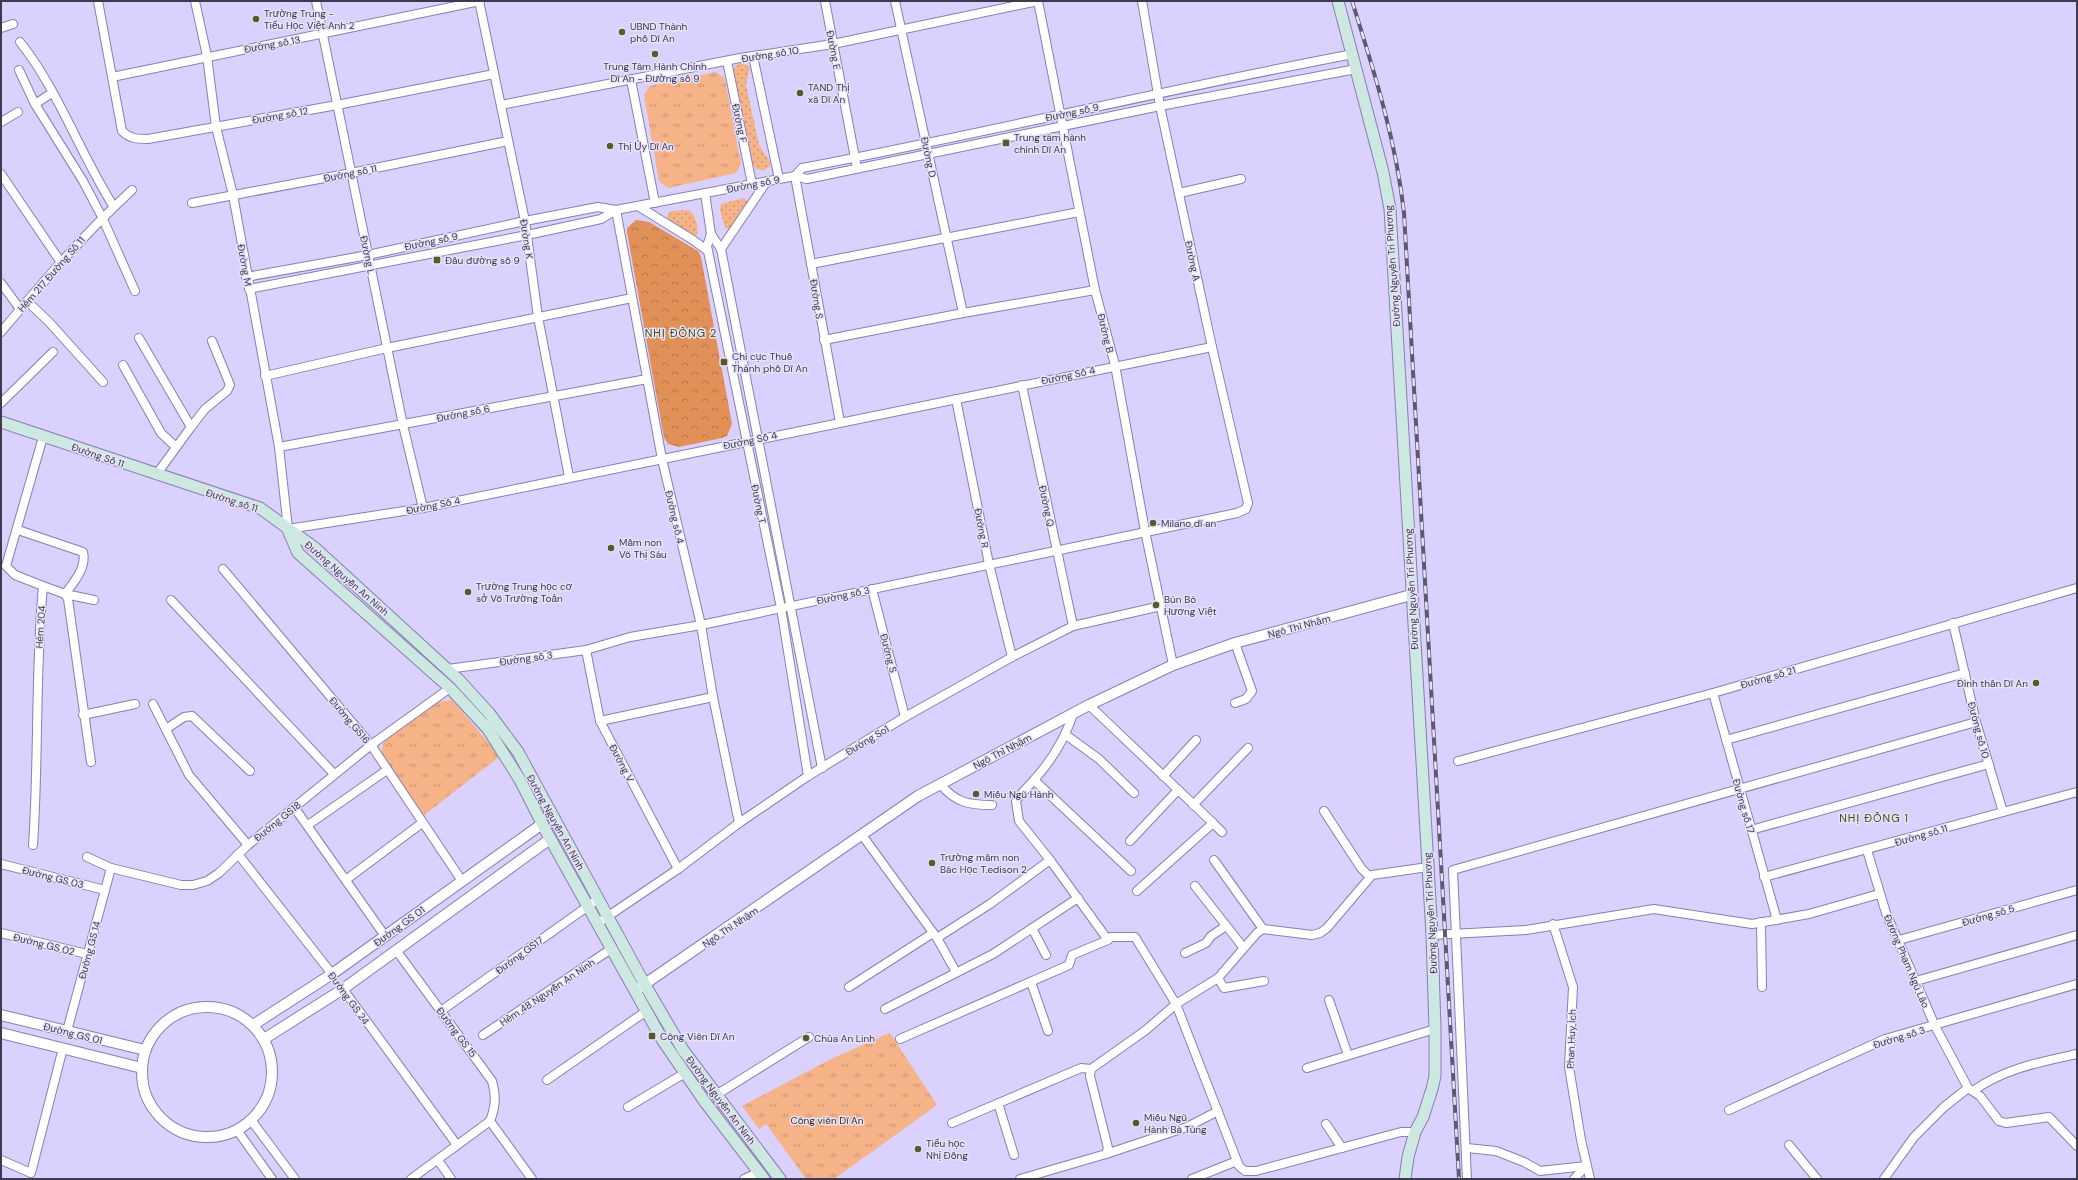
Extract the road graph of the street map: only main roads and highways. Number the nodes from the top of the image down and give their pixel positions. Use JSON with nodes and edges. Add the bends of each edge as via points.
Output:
{"nodes":[{"id":1,"x":1338,"y":1,"type":"edge"},
{"id":2,"x":1,"y":422,"type":"edge"},
{"id":3,"x":194,"y":488,"type":"joint"},
{"id":4,"x":288,"y":529,"type":"junction"},
{"id":5,"x":459,"y":680,"type":"junction"},
{"id":6,"x":450,"y":688,"type":"junction"},
{"id":7,"x":553,"y":816,"type":"junction"},
{"id":8,"x":542,"y":824,"type":"junction"},
{"id":9,"x":561,"y":832,"type":"junction"},
{"id":10,"x":550,"y":839,"type":"junction"},
{"id":11,"x":716,"y":1095,"type":"junction"},
{"id":12,"x":705,"y":1102,"type":"junction"},
{"id":13,"x":762,"y":1175,"type":"edge"},
{"id":14,"x":780,"y":1179,"type":"edge"},
{"id":15,"x":1405,"y":1179,"type":"edge"}],
"edges":[{"from":1,"to":15,"type":"main road","name":"Đường Nguyễn Tri Phương","via":[[1383,172],[1390,209],[1432,935],[1434,1083],[1430,1099],[1414,1132]]},
{"from":2,"to":3,"type":"main road","name":"Đường Số 11"},
{"from":3,"to":4,"type":"main road","name":"Đường số 11","via":[[260,508]]},
{"from":4,"to":5,"type":"main road","name":"Đường Nguyễn An Ninh","via":[[315,548]]},
{"from":4,"to":6,"type":"main road","name":"Đường Nguyễn An Ninh","via":[[298,552]]},
{"from":5,"to":6,"type":"main road"},
{"from":5,"to":7,"type":"main road","name":"Đường Nguyễn An Ninh","via":[[510,740]]},
{"from":6,"to":8,"type":"main road","name":"Đường Nguyễn An Ninh","via":[[488,729],[504,753]]},
{"from":7,"to":8,"type":"main road"},
{"from":7,"to":9,"type":"main road","name":"Đường Nguyễn An Ninh"},
{"from":8,"to":10,"type":"main road","name":"Đường Nguyễn An Ninh"},
{"from":9,"to":10,"type":"main road"},
{"from":9,"to":11,"type":"main road","name":"Đường Nguyễn An Ninh","via":[[683,1050]]},
{"from":10,"to":12,"type":"main road","name":"Đường Nguyễn An Ninh","via":[[645,1012]]},
{"from":11,"to":12,"type":"main road"},
{"from":11,"to":14,"type":"main road","name":"Đường Nguyễn An Ninh"},
{"from":12,"to":13,"type":"main road","name":"Đường Nguyễn An Ninh"}]}
